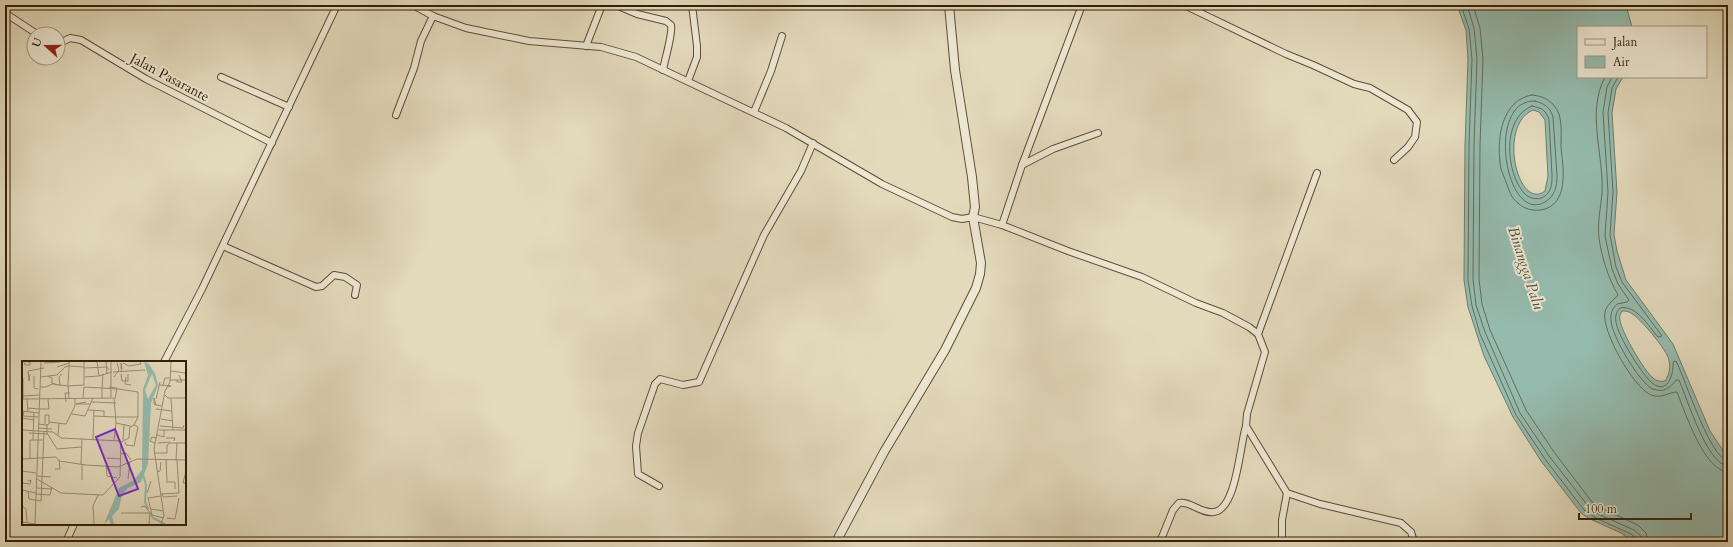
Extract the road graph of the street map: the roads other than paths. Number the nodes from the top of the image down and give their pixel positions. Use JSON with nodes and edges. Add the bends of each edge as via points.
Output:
{"nodes":[{"id":1,"x":337,"y":5,"type":"edge"},
{"id":2,"x":413,"y":5,"type":"edge"},
{"id":3,"x":602,"y":5,"type":"edge"},
{"id":4,"x":616,"y":5,"type":"edge"},
{"id":5,"x":692,"y":5,"type":"edge"},
{"id":6,"x":949,"y":5,"type":"edge"},
{"id":7,"x":1082,"y":5,"type":"edge"},
{"id":8,"x":1184,"y":5,"type":"edge"},
{"id":9,"x":5,"y":14,"type":"edge"},
{"id":10,"x":433,"y":16,"type":"junction"},
{"id":11,"x":26,"y":27,"type":"edge"},
{"id":12,"x":782,"y":36,"type":"dead end"},
{"id":13,"x":66,"y":40,"type":"edge"},
{"id":14,"x":586,"y":46,"type":"junction"},
{"id":15,"x":663,"y":70,"type":"junction"},
{"id":16,"x":221,"y":77,"type":"dead end"},
{"id":17,"x":688,"y":81,"type":"junction"},
{"id":18,"x":289,"y":107,"type":"junction"},
{"id":19,"x":754,"y":112,"type":"junction"},
{"id":20,"x":396,"y":115,"type":"dead end"},
{"id":21,"x":1098,"y":133,"type":"dead end"},
{"id":22,"x":272,"y":142,"type":"junction"},
{"id":23,"x":813,"y":143,"type":"junction"},
{"id":24,"x":1394,"y":160,"type":"dead end"},
{"id":25,"x":1022,"y":166,"type":"junction"},
{"id":26,"x":1317,"y":173,"type":"dead end"},
{"id":27,"x":974,"y":217,"type":"junction"},
{"id":28,"x":1002,"y":225,"type":"junction"},
{"id":29,"x":223,"y":246,"type":"junction"},
{"id":30,"x":356,"y":296,"type":"dead end"},
{"id":31,"x":1258,"y":334,"type":"junction"},
{"id":32,"x":165,"y":361,"type":"edge"},
{"id":33,"x":1246,"y":426,"type":"junction"},
{"id":34,"x":659,"y":486,"type":"dead end"},
{"id":35,"x":1287,"y":493,"type":"junction"},
{"id":36,"x":74,"y":525,"type":"edge"},
{"id":37,"x":66,"y":542,"type":"edge"},
{"id":38,"x":836,"y":542,"type":"edge"},
{"id":39,"x":1160,"y":542,"type":"edge"},
{"id":40,"x":1282,"y":542,"type":"edge"},
{"id":41,"x":1414,"y":542,"type":"edge"}],
"edges":[{"from":1,"to":18,"type":"street"},
{"from":2,"to":10,"type":"street"},
{"from":3,"to":14,"type":"street"},
{"from":4,"to":15,"type":"street","via":[[671,25],[672,34]]},
{"from":5,"to":17,"type":"street","via":[[697,57]]},
{"from":6,"to":27,"type":"street","via":[[955,70],[972,177]]},
{"from":7,"to":25,"type":"street"},
{"from":8,"to":24,"type":"street","via":[[1286,54],[1354,84],[1370,88],[1408,110],[1417,122],[1415,137]]},
{"from":9,"to":11,"type":"street"},
{"from":10,"to":14,"type":"street","via":[[466,28],[511,38]]},
{"from":10,"to":20,"type":"street","via":[[421,41],[414,68]]},
{"from":12,"to":19,"type":"street"},
{"from":13,"to":22,"type":"street","name":"Jalan Pasarante","via":[[80,40],[146,79]]},
{"from":14,"to":15,"type":"street","via":[[618,51]]},
{"from":15,"to":17,"type":"street"},
{"from":16,"to":18,"type":"street"},
{"from":17,"to":19,"type":"street"},
{"from":18,"to":22,"type":"street"},
{"from":19,"to":23,"type":"street"},
{"from":21,"to":25,"type":"street","via":[[1053,149]]},
{"from":22,"to":29,"type":"street"},
{"from":23,"to":27,"type":"street","via":[[897,192],[952,217]]},
{"from":23,"to":34,"type":"street","via":[[801,171],[767,228],[699,382],[683,385],[660,379],[655,384],[643,414],[636,446],[638,474]]},
{"from":25,"to":28,"type":"street"},
{"from":26,"to":31,"type":"street"},
{"from":27,"to":28,"type":"street"},
{"from":27,"to":38,"type":"street","via":[[981,263],[976,288],[945,350],[884,452]]},
{"from":28,"to":31,"type":"street","via":[[1074,254],[1142,277],[1229,316]]},
{"from":29,"to":30,"type":"street","via":[[316,287],[322,286],[334,275],[340,275],[357,285]]},
{"from":29,"to":32,"type":"street"},
{"from":31,"to":33,"type":"street","via":[[1265,352],[1247,414]]},
{"from":33,"to":35,"type":"street"},
{"from":33,"to":39,"type":"street","via":[[1236,477],[1221,509],[1208,512],[1184,502],[1179,503],[1173,510]]},
{"from":35,"to":40,"type":"street","via":[[1282,520]]},
{"from":35,"to":41,"type":"street","via":[[1320,504],[1401,523],[1411,532]]},
{"from":36,"to":37,"type":"street"}]}
